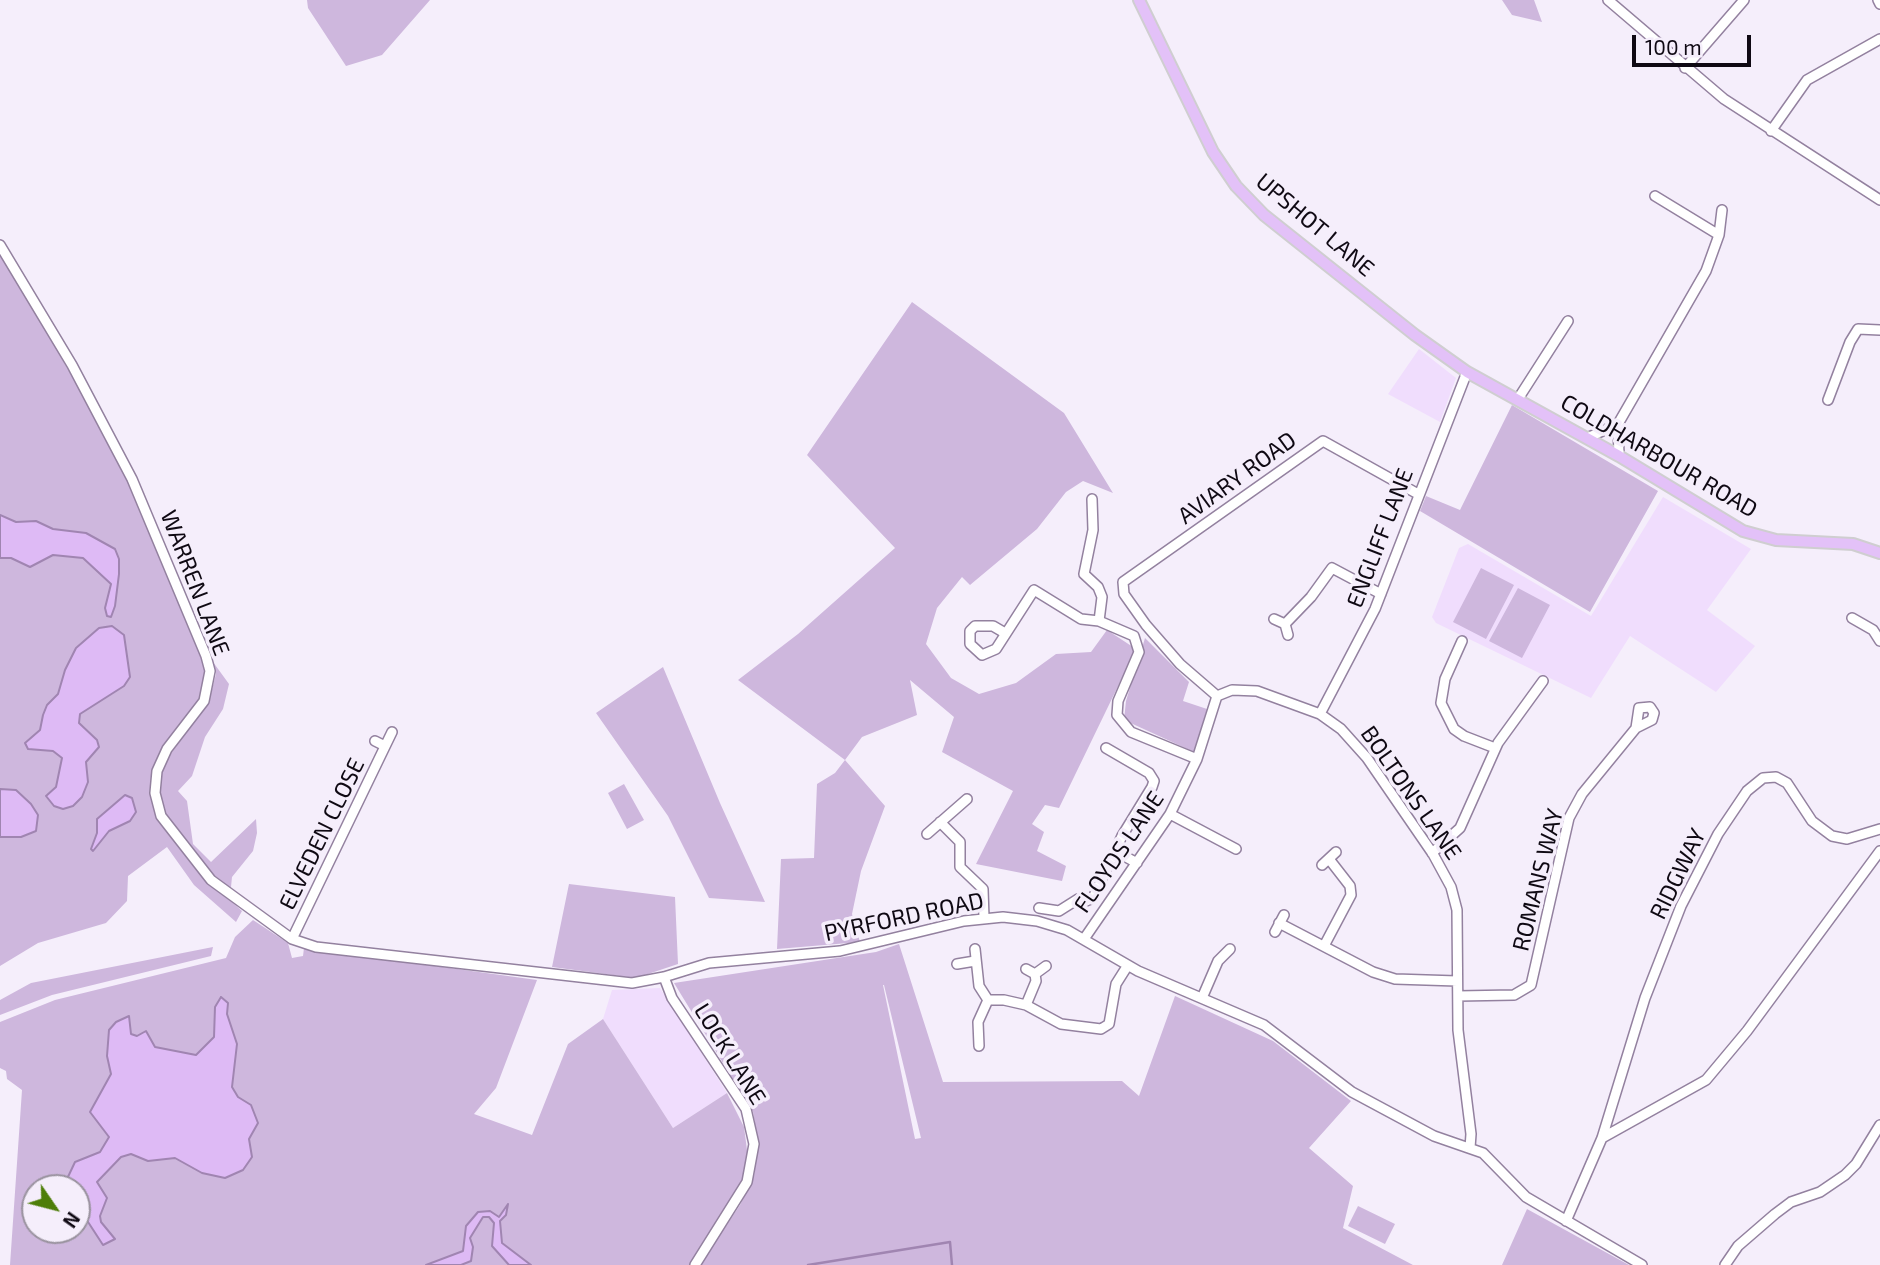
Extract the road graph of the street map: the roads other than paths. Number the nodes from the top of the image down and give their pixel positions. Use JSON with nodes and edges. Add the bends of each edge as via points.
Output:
{"nodes":[{"id":1,"x":1139,"y":0,"type":"edge"},
{"id":2,"x":1608,"y":0,"type":"edge"},
{"id":3,"x":1744,"y":0,"type":"edge"},
{"id":4,"x":1880,"y":39,"type":"edge"},
{"id":5,"x":1685,"y":68,"type":"junction"},
{"id":6,"x":1771,"y":131,"type":"junction"},
{"id":7,"x":1655,"y":196,"type":"dead end"},
{"id":8,"x":1880,"y":200,"type":"edge"},
{"id":9,"x":1722,"y":210,"type":"dead end"},
{"id":10,"x":1719,"y":235,"type":"junction"},
{"id":11,"x":0,"y":245,"type":"edge"},
{"id":12,"x":1568,"y":321,"type":"dead end"},
{"id":13,"x":1880,"y":330,"type":"edge"},
{"id":14,"x":1467,"y":372,"type":"junction"},
{"id":15,"x":1518,"y":399,"type":"junction"},
{"id":16,"x":1828,"y":400,"type":"dead end"},
{"id":17,"x":1618,"y":424,"type":"junction"},
{"id":18,"x":1587,"y":438,"type":"junction"},
{"id":19,"x":1619,"y":456,"type":"junction"},
{"id":20,"x":1418,"y":494,"type":"junction"},
{"id":21,"x":1092,"y":499,"type":"dead end"},
{"id":22,"x":1880,"y":553,"type":"edge"},
{"id":23,"x":1381,"y":594,"type":"junction"},
{"id":24,"x":1852,"y":618,"type":"dead end"},
{"id":25,"x":1274,"y":619,"type":"dead end"},
{"id":26,"x":1099,"y":621,"type":"junction"},
{"id":27,"x":1285,"y":624,"type":"junction"},
{"id":28,"x":1004,"y":633,"type":"dead end"},
{"id":29,"x":1288,"y":635,"type":"dead end"},
{"id":30,"x":1880,"y":640,"type":"edge"},
{"id":31,"x":1462,"y":649,"type":"dead end"},
{"id":32,"x":1542,"y":687,"type":"dead end"},
{"id":33,"x":1217,"y":696,"type":"junction"},
{"id":34,"x":1320,"y":714,"type":"junction"},
{"id":35,"x":1636,"y":728,"type":"dead end"},
{"id":36,"x":392,"y":732,"type":"dead end"},
{"id":37,"x":375,"y":741,"type":"dead end"},
{"id":38,"x":385,"y":746,"type":"junction"},
{"id":39,"x":1106,"y":748,"type":"dead end"},
{"id":40,"x":1495,"y":748,"type":"junction"},
{"id":41,"x":1197,"y":759,"type":"junction"},
{"id":42,"x":967,"y":799,"type":"dead end"},
{"id":43,"x":1170,"y":814,"type":"junction"},
{"id":44,"x":940,"y":822,"type":"junction"},
{"id":45,"x":1880,"y":830,"type":"edge"},
{"id":46,"x":928,"y":834,"type":"dead end"},
{"id":47,"x":1236,"y":849,"type":"dead end"},
{"id":48,"x":1115,"y":851,"type":"junction"},
{"id":49,"x":1880,"y":851,"type":"edge"},
{"id":50,"x":1432,"y":853,"type":"junction"},
{"id":51,"x":1329,"y":859,"type":"dead end"},
{"id":52,"x":1137,"y":863,"type":"junction"},
{"id":53,"x":1039,"y":908,"type":"dead end"},
{"id":54,"x":984,"y":918,"type":"junction"},
{"id":55,"x":1279,"y":923,"type":"dead end"},
{"id":56,"x":292,"y":939,"type":"junction"},
{"id":57,"x":1084,"y":939,"type":"junction"},
{"id":58,"x":1324,"y":946,"type":"junction"},
{"id":59,"x":1230,"y":948,"type":"dead end"},
{"id":60,"x":975,"y":949,"type":"dead end"},
{"id":61,"x":975,"y":961,"type":"junction"},
{"id":62,"x":957,"y":964,"type":"dead end"},
{"id":63,"x":1128,"y":965,"type":"junction"},
{"id":64,"x":1046,"y":966,"type":"dead end"},
{"id":65,"x":664,"y":977,"type":"junction"},
{"id":66,"x":1457,"y":981,"type":"junction"},
{"id":67,"x":1458,"y":996,"type":"junction"},
{"id":68,"x":1202,"y":998,"type":"junction"},
{"id":69,"x":989,"y":1000,"type":"junction"},
{"id":70,"x":1026,"y":1005,"type":"junction"},
{"id":71,"x":976,"y":1041,"type":"dead end"},
{"id":72,"x":1880,"y":1125,"type":"edge"},
{"id":73,"x":1602,"y":1138,"type":"junction"},
{"id":74,"x":1470,"y":1148,"type":"junction"},
{"id":75,"x":1566,"y":1220,"type":"junction"},
{"id":76,"x":695,"y":1265,"type":"edge"},
{"id":77,"x":1642,"y":1265,"type":"edge"},
{"id":78,"x":1725,"y":1265,"type":"edge"}],
"edges":[{"from":1,"to":14,"type":"main road","name":"UPSHOT LANE","via":[[1213,152],[1236,186],[1264,215]]},
{"from":2,"to":5,"type":"street"},
{"from":3,"to":5,"type":"street"},
{"from":4,"to":6,"type":"street","via":[[1807,80]]},
{"from":5,"to":6,"type":"street"},
{"from":6,"to":8,"type":"street"},
{"from":7,"to":10,"type":"street"},
{"from":9,"to":10,"type":"street"},
{"from":10,"to":17,"type":"street","via":[[1706,271]]},
{"from":11,"to":56,"type":"street","name":"WARREN LANE","via":[[72,365],[132,479],[206,656],[210,671],[204,701],[167,749],[157,771],[155,793],[161,816],[211,880]]},
{"from":12,"to":15,"type":"street"},
{"from":13,"to":16,"type":"street","via":[[1858,329]]},
{"from":14,"to":15,"type":"main road","name":"COLDHARBOUR ROAD"},
{"from":14,"to":20,"type":"street","name":"ENGLIFF LANE"},
{"from":15,"to":18,"type":"main road","name":"COLDHARBOUR ROAD"},
{"from":17,"to":18,"type":"street"},
{"from":17,"to":19,"type":"street"},
{"from":18,"to":19,"type":"main road","name":"COLDHARBOUR ROAD"},
{"from":19,"to":22,"type":"main road","name":"COLDHARBOUR ROAD","via":[[1743,531],[1776,540],[1853,544]]},
{"from":20,"to":23,"type":"street","name":"ENGLIFF LANE"},
{"from":20,"to":33,"type":"street","name":"AVIARY ROAD","via":[[1323,441],[1121,587],[1171,654]]},
{"from":21,"to":26,"type":"street","via":[[1093,530],[1084,574],[1102,597]]},
{"from":23,"to":27,"type":"street","via":[[1332,568]]},
{"from":23,"to":34,"type":"street","name":"ENGLIFF LANE"},
{"from":24,"to":30,"type":"street","via":[[1873,630]]},
{"from":25,"to":27,"type":"street"},
{"from":26,"to":28,"type":"street","via":[[1082,619],[1034,590]]},
{"from":26,"to":41,"type":"street","via":[[1134,636],[1139,644],[1118,701],[1121,724]]},
{"from":27,"to":29,"type":"street"},
{"from":31,"to":40,"type":"street","via":[[1441,693],[1443,712],[1464,736]]},
{"from":32,"to":40,"type":"street"},
{"from":33,"to":34,"type":"street","name":"BOLTONS LANE","via":[[1232,690],[1257,691]]},
{"from":33,"to":41,"type":"street","name":"FLOYDS LANE"},
{"from":34,"to":50,"type":"street","name":"BOLTONS LANE","via":[[1357,744]]},
{"from":35,"to":67,"type":"street","name":"ROMANS WAY","via":[[1582,794],[1569,818],[1531,985],[1514,995]]},
{"from":36,"to":38,"type":"street","name":"ELVEDEN CLOSE"},
{"from":37,"to":38,"type":"street","name":"ELVEDEN CLOSE"},
{"from":38,"to":56,"type":"street","name":"ELVEDEN CLOSE"},
{"from":39,"to":48,"type":"street","via":[[1149,773],[1154,781]]},
{"from":40,"to":50,"type":"street","via":[[1460,828]]},
{"from":41,"to":43,"type":"street","name":"FLOYDS LANE"},
{"from":42,"to":44,"type":"street"},
{"from":43,"to":47,"type":"street"},
{"from":43,"to":52,"type":"street","name":"FLOYDS LANE"},
{"from":44,"to":46,"type":"street"},
{"from":44,"to":54,"type":"street","via":[[960,842],[960,867],[983,889]]},
{"from":45,"to":73,"type":"street","name":"RIDGWAY","via":[[1847,839],[1832,836],[1812,821],[1787,783],[1776,777],[1763,778],[1747,791],[1718,834],[1681,906],[1645,998]]},
{"from":48,"to":52,"type":"street"},
{"from":48,"to":53,"type":"street","via":[[1091,900],[1078,899],[1059,911]]},
{"from":49,"to":73,"type":"street","via":[[1706,1080]]},
{"from":50,"to":66,"type":"street","name":"BOLTONS LANE","via":[[1447,876],[1457,910]]},
{"from":51,"to":58,"type":"street","via":[[1350,886],[1351,895]]},
{"from":52,"to":57,"type":"street","name":"FLOYDS LANE"},
{"from":54,"to":57,"type":"street","name":"PYRFORD ROAD","via":[[1037,921]]},
{"from":54,"to":65,"type":"street","name":"PYRFORD ROAD","via":[[840,951],[709,963]]},
{"from":55,"to":58,"type":"street"},
{"from":56,"to":65,"type":"street","name":"PYRFORD ROAD","via":[[316,947],[625,982]]},
{"from":57,"to":63,"type":"street","name":"PYRFORD ROAD"},
{"from":58,"to":66,"type":"street","via":[[1395,979]]},
{"from":59,"to":68,"type":"street","via":[[1218,961]]},
{"from":60,"to":61,"type":"street"},
{"from":61,"to":62,"type":"street"},
{"from":61,"to":69,"type":"street","via":[[979,986]]},
{"from":63,"to":68,"type":"street","name":"PYRFORD ROAD"},
{"from":63,"to":70,"type":"street","via":[[1116,984],[1106,1028],[1061,1024]]},
{"from":64,"to":70,"type":"street","via":[[1031,972],[1036,981]]},
{"from":65,"to":76,"type":"street","name":"LOCK LANE","via":[[672,998],[746,1109],[754,1144],[747,1182]]},
{"from":66,"to":67,"type":"street","name":"BOLTONS LANE"},
{"from":67,"to":74,"type":"street","name":"BOLTONS LANE"},
{"from":68,"to":74,"type":"street","name":"PYRFORD ROAD","via":[[1272,1030],[1368,1101],[1434,1136]]},
{"from":69,"to":70,"type":"street"},
{"from":69,"to":71,"type":"street","via":[[981,1012]]},
{"from":72,"to":78,"type":"street","via":[[1845,1175],[1820,1192],[1791,1202],[1746,1238]]},
{"from":73,"to":75,"type":"street","name":"RIDGWAY"},
{"from":74,"to":75,"type":"street","name":"PYRFORD ROAD","via":[[1493,1161],[1518,1192]]},
{"from":75,"to":77,"type":"street","name":"PYRFORD ROAD"}]}
